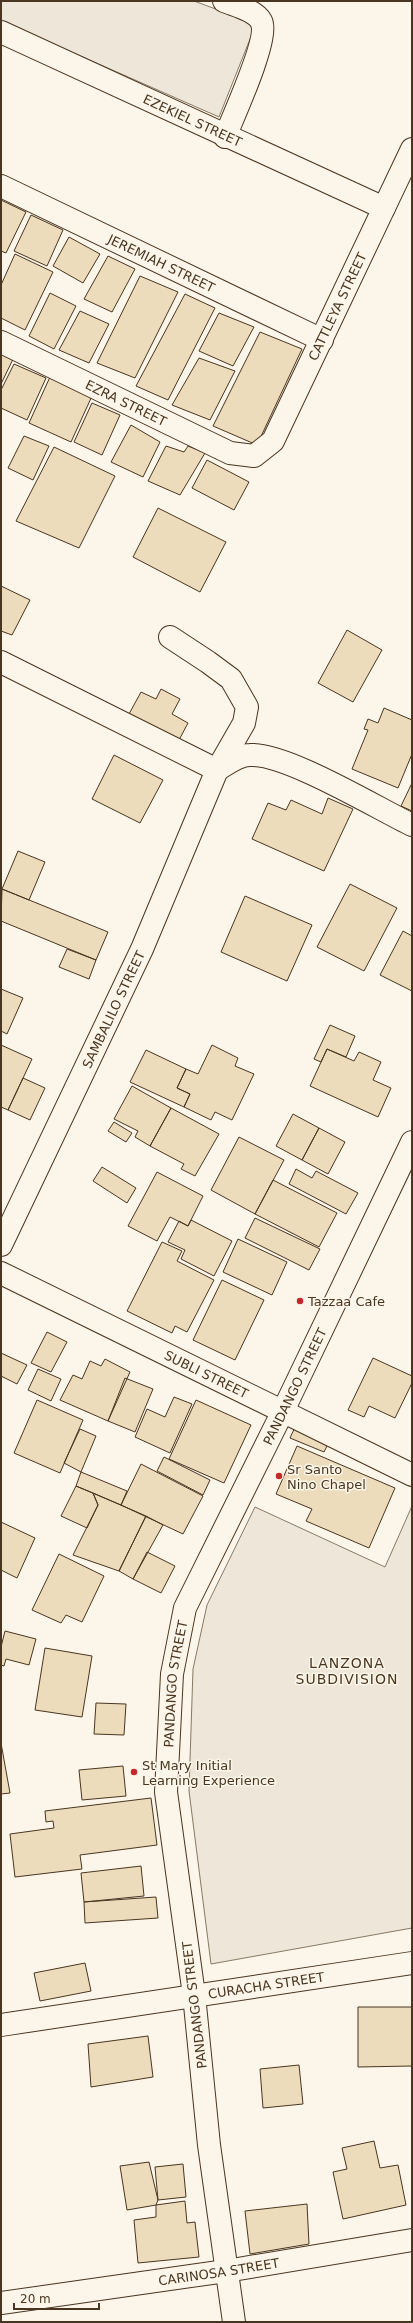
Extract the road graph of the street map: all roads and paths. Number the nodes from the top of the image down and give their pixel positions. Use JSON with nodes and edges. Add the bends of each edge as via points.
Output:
{"nodes":[{"id":1,"x":224,"y":1,"type":"edge"},
{"id":2,"x":1,"y":32,"type":"edge"},
{"id":3,"x":225,"y":137,"type":"junction"},
{"id":4,"x":412,"y":149,"type":"edge"},
{"id":5,"x":1,"y":186,"type":"edge"},
{"id":6,"x":384,"y":208,"type":"junction"},
{"id":7,"x":322,"y":340,"type":"junction"},
{"id":8,"x":1,"y":342,"type":"edge"},
{"id":9,"x":254,"y":456,"type":"joint"},
{"id":10,"x":170,"y":637,"type":"dead end"},
{"id":11,"x":1,"y":662,"type":"edge"},
{"id":12,"x":217,"y":770,"type":"junction"},
{"id":13,"x":412,"y":824,"type":"edge"},
{"id":14,"x":412,"y":1142,"type":"edge"},
{"id":15,"x":1,"y":1245,"type":"edge"},
{"id":16,"x":1,"y":1273,"type":"edge"},
{"id":17,"x":283,"y":1411,"type":"junction"},
{"id":18,"x":412,"y":1475,"type":"edge"},
{"id":19,"x":412,"y":1963,"type":"edge"},
{"id":20,"x":194,"y":1995,"type":"junction"},
{"id":21,"x":1,"y":2025,"type":"edge"},
{"id":22,"x":412,"y":2240,"type":"edge"},
{"id":23,"x":226,"y":2271,"type":"junction"},
{"id":24,"x":1,"y":2303,"type":"edge"},
{"id":25,"x":234,"y":2322,"type":"edge"}],
"edges":[{"from":1,"to":3,"type":"street","via":[[256,14],[262,22],[263,34]]},
{"from":2,"to":3,"type":"street","name":"EZEKIEL STREET"},
{"from":3,"to":6,"type":"street","name":"EZEKIEL STREET"},
{"from":4,"to":6,"type":"street","name":"CATTLEYA STREET"},
{"from":5,"to":7,"type":"street","name":"JEREMIAH STREET"},
{"from":6,"to":7,"type":"street","name":"CATTLEYA STREET"},
{"from":7,"to":9,"type":"street","name":"CATTLEYA STREET","via":[[273,441]]},
{"from":8,"to":9,"type":"street","name":"EZRA STREET","via":[[230,453]]},
{"from":10,"to":12,"type":"street","name":"SAMBALILO STREET","via":[[231,680],[247,707],[244,723]]},
{"from":11,"to":12,"type":"street"},
{"from":12,"to":13,"type":"street","via":[[249,754],[269,756]]},
{"from":12,"to":15,"type":"street","name":"SAMBALILO STREET","via":[[142,949]]},
{"from":14,"to":17,"type":"street","name":"PANDANGO STREET"},
{"from":16,"to":17,"type":"street","name":"SUBLI STREET"},
{"from":17,"to":18,"type":"street","name":"SUBLI STREET"},
{"from":17,"to":20,"type":"street","name":"PANDANGO STREET","via":[[185,1608],[172,1674],[166,1792]]},
{"from":19,"to":20,"type":"street","name":"CURACHA STREET"},
{"from":20,"to":21,"type":"street","name":"CURACHA STREET"},
{"from":20,"to":23,"type":"street","name":"PANDANGO STREET","via":[[209,2145]]},
{"from":22,"to":23,"type":"street","name":"CARINOSA STREET"},
{"from":23,"to":24,"type":"street","name":"CARINOSA STREET"},
{"from":23,"to":25,"type":"street","name":"PANDANGO STREET"}]}
